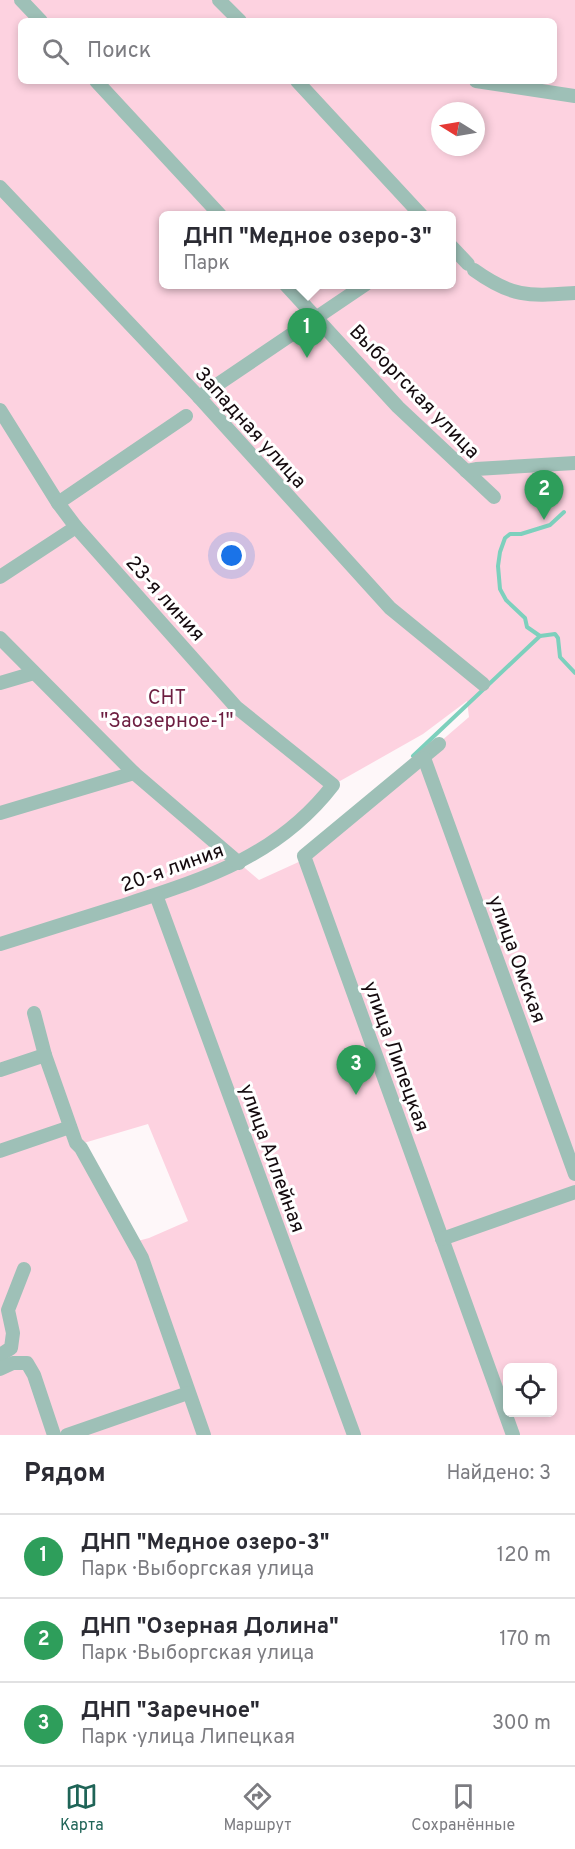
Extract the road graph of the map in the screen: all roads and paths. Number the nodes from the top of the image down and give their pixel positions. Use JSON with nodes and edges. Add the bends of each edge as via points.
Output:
{"nodes":[{"id":1,"x":21,"y":0,"type":"edge"},
{"id":2,"x":219,"y":0,"type":"edge"},
{"id":3,"x":38,"y":18,"type":"edge"},
{"id":4,"x":237,"y":18,"type":"edge"},
{"id":5,"x":99,"y":84,"type":"edge"},
{"id":6,"x":300,"y":84,"type":"edge"},
{"id":7,"x":496,"y":84,"type":"edge"},
{"id":8,"x":575,"y":96,"type":"edge"},
{"id":9,"x":0,"y":187,"type":"edge"},
{"id":10,"x":216,"y":211,"type":"edge"},
{"id":11,"x":417,"y":211,"type":"edge"},
{"id":12,"x":456,"y":251,"type":"edge"},
{"id":13,"x":289,"y":289,"type":"edge"},
{"id":14,"x":360,"y":289,"type":"edge"},
{"id":15,"x":575,"y":294,"type":"edge"},
{"id":16,"x":317,"y":318,"type":"junction"},
{"id":17,"x":199,"y":397,"type":"junction"},
{"id":18,"x":0,"y":410,"type":"edge"},
{"id":19,"x":186,"y":416,"type":"dead end"},
{"id":20,"x":575,"y":463,"type":"edge"},
{"id":21,"x":466,"y":471,"type":"junction"},
{"id":22,"x":494,"y":497,"type":"dead end"},
{"id":23,"x":58,"y":503,"type":"junction"},
{"id":24,"x":76,"y":527,"type":"junction"},
{"id":25,"x":0,"y":577,"type":"edge"},
{"id":26,"x":0,"y":638,"type":"edge"},
{"id":27,"x":34,"y":673,"type":"junction"},
{"id":28,"x":0,"y":683,"type":"edge"},
{"id":29,"x":483,"y":684,"type":"dead end"},
{"id":30,"x":439,"y":744,"type":"dead end"},
{"id":31,"x":424,"y":758,"type":"junction"},
{"id":32,"x":134,"y":773,"type":"junction"},
{"id":33,"x":333,"y":785,"type":"joint"},
{"id":34,"x":0,"y":813,"type":"edge"},
{"id":35,"x":239,"y":863,"type":"junction"},
{"id":36,"x":156,"y":895,"type":"junction"},
{"id":37,"x":0,"y":944,"type":"edge"},
{"id":38,"x":34,"y":1013,"type":"dead end"},
{"id":39,"x":45,"y":1055,"type":"junction"},
{"id":40,"x":0,"y":1070,"type":"edge"},
{"id":41,"x":70,"y":1127,"type":"junction"},
{"id":42,"x":0,"y":1151,"type":"edge"},
{"id":43,"x":575,"y":1174,"type":"edge"},
{"id":44,"x":575,"y":1192,"type":"edge"},
{"id":45,"x":442,"y":1239,"type":"junction"},
{"id":46,"x":24,"y":1269,"type":"dead end"},
{"id":47,"x":0,"y":1355,"type":"edge"},
{"id":48,"x":0,"y":1370,"type":"edge"},
{"id":49,"x":188,"y":1393,"type":"junction"},
{"id":50,"x":54,"y":1435,"type":"edge"},
{"id":51,"x":67,"y":1435,"type":"edge"},
{"id":52,"x":204,"y":1435,"type":"edge"},
{"id":53,"x":354,"y":1435,"type":"edge"},
{"id":54,"x":513,"y":1435,"type":"edge"}],
"edges":[{"from":1,"to":3,"type":"street"},
{"from":2,"to":4,"type":"street"},
{"from":5,"to":10,"type":"street"},
{"from":6,"to":11,"type":"street"},
{"from":7,"to":8,"type":"street"},
{"from":9,"to":17,"type":"street","name":"Западная улица"},
{"from":12,"to":15,"type":"street","via":[[493,284],[519,294]]},
{"from":13,"to":16,"type":"street","name":"Выборгская улица"},
{"from":14,"to":16,"type":"street"},
{"from":16,"to":17,"type":"street"},
{"from":16,"to":21,"type":"street","name":"Выборгская улица","via":[[398,407]]},
{"from":17,"to":29,"type":"street","name":"Западная улица","via":[[390,608]]},
{"from":18,"to":23,"type":"street","name":"23-я линия"},
{"from":19,"to":23,"type":"street"},
{"from":20,"to":21,"type":"street"},
{"from":21,"to":22,"type":"street","name":"Выборгская улица"},
{"from":23,"to":24,"type":"street","name":"23-я линия"},
{"from":24,"to":25,"type":"street"},
{"from":24,"to":33,"type":"street","name":"23-я линия","via":[[236,707]]},
{"from":26,"to":27,"type":"street"},
{"from":27,"to":28,"type":"street"},
{"from":27,"to":32,"type":"street"},
{"from":30,"to":31,"type":"street","name":"улица Липецкая"},
{"from":31,"to":43,"type":"street","name":"улица Омская"},
{"from":31,"to":45,"type":"street","name":"улица Липецкая","via":[[304,856]]},
{"from":32,"to":34,"type":"street"},
{"from":32,"to":35,"type":"street"},
{"from":33,"to":35,"type":"street","name":"20-я линия","via":[[301,821]]},
{"from":35,"to":36,"type":"street","name":"20-я линия"},
{"from":36,"to":37,"type":"street","name":"20-я линия"},
{"from":36,"to":53,"type":"street","name":"улица Аллейная"},
{"from":38,"to":39,"type":"street"},
{"from":39,"to":40,"type":"street"},
{"from":39,"to":41,"type":"street"},
{"from":41,"to":42,"type":"street"},
{"from":41,"to":49,"type":"street","via":[[142,1258]]},
{"from":44,"to":45,"type":"street"},
{"from":45,"to":54,"type":"street","name":"улица Липецкая"},
{"from":46,"to":47,"type":"street","via":[[8,1310],[13,1333],[10,1348]]},
{"from":48,"to":50,"type":"street","via":[[13,1363],[27,1363]]},
{"from":49,"to":51,"type":"street"},
{"from":49,"to":52,"type":"street"}]}
